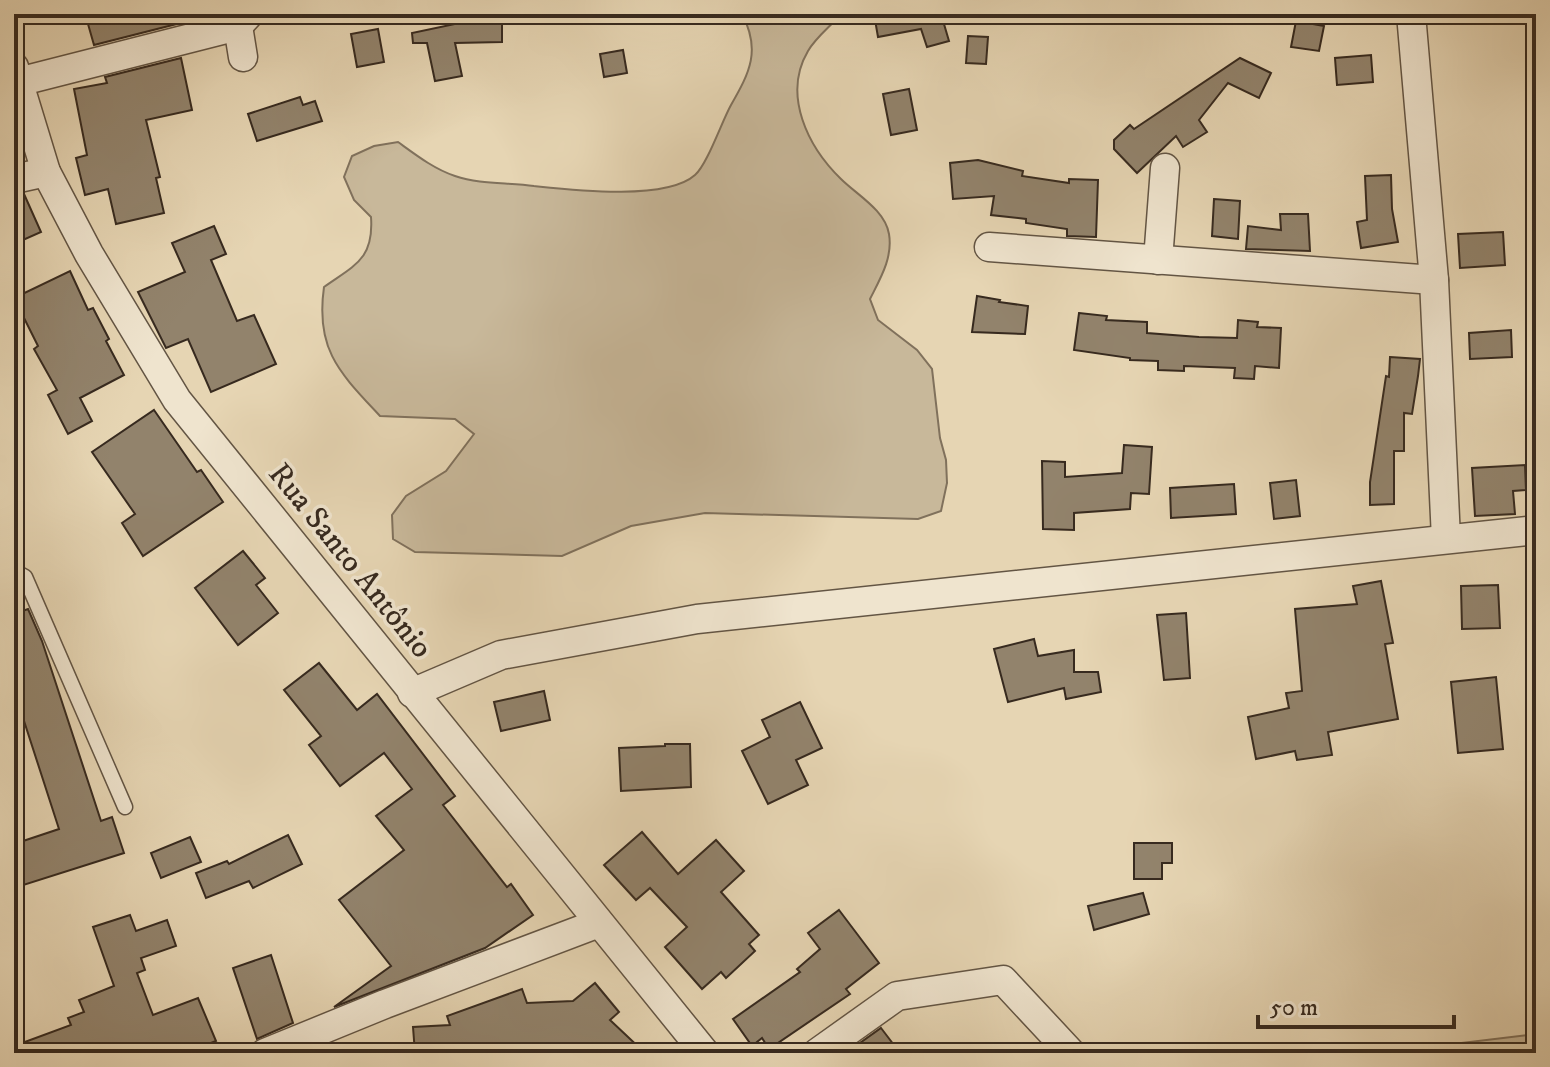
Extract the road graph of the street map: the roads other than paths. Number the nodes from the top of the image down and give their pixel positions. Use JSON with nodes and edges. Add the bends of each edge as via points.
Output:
{"nodes":[{"id":1,"x":1411,"y":14,"type":"edge"},
{"id":2,"x":243,"y":20,"type":"edge"},
{"id":3,"x":243,"y":57,"type":"dead end"},
{"id":4,"x":16,"y":75,"type":"edge"},
{"id":5,"x":1165,"y":168,"type":"dead end"},
{"id":6,"x":46,"y":172,"type":"junction"},
{"id":7,"x":14,"y":179,"type":"edge"},
{"id":8,"x":989,"y":247,"type":"dead end"},
{"id":9,"x":1158,"y":260,"type":"junction"},
{"id":10,"x":1434,"y":280,"type":"junction"},
{"id":11,"x":1536,"y":530,"type":"edge"},
{"id":12,"x":1446,"y":539,"type":"junction"},
{"id":13,"x":14,"y":571,"type":"edge"},
{"id":14,"x":412,"y":693,"type":"junction"},
{"id":15,"x":125,"y":807,"type":"dead end"},
{"id":16,"x":599,"y":923,"type":"junction"},
{"id":17,"x":265,"y":1053,"type":"edge"},
{"id":18,"x":705,"y":1053,"type":"edge"},
{"id":19,"x":817,"y":1053,"type":"edge"},
{"id":20,"x":1071,"y":1053,"type":"edge"}],
"edges":[{"from":1,"to":10,"type":"street"},
{"from":2,"to":3,"type":"street"},
{"from":2,"to":4,"type":"street"},
{"from":4,"to":6,"type":"street","name":"Rua Santo Antônio"},
{"from":5,"to":9,"type":"street"},
{"from":6,"to":7,"type":"street"},
{"from":6,"to":14,"type":"street","name":"Rua Santo Antônio","via":[[177,400]]},
{"from":8,"to":9,"type":"street"},
{"from":9,"to":10,"type":"street"},
{"from":10,"to":12,"type":"street"},
{"from":11,"to":12,"type":"street"},
{"from":12,"to":14,"type":"street","via":[[697,619],[501,655]]},
{"from":13,"to":15,"type":"lane","via":[[25,577]]},
{"from":14,"to":16,"type":"street","name":"Rua Santo Antônio"},
{"from":16,"to":17,"type":"street"},
{"from":16,"to":18,"type":"street","name":"Rua Santo Antônio"},
{"from":19,"to":20,"type":"street","via":[[897,996],[1003,980]]}]}
